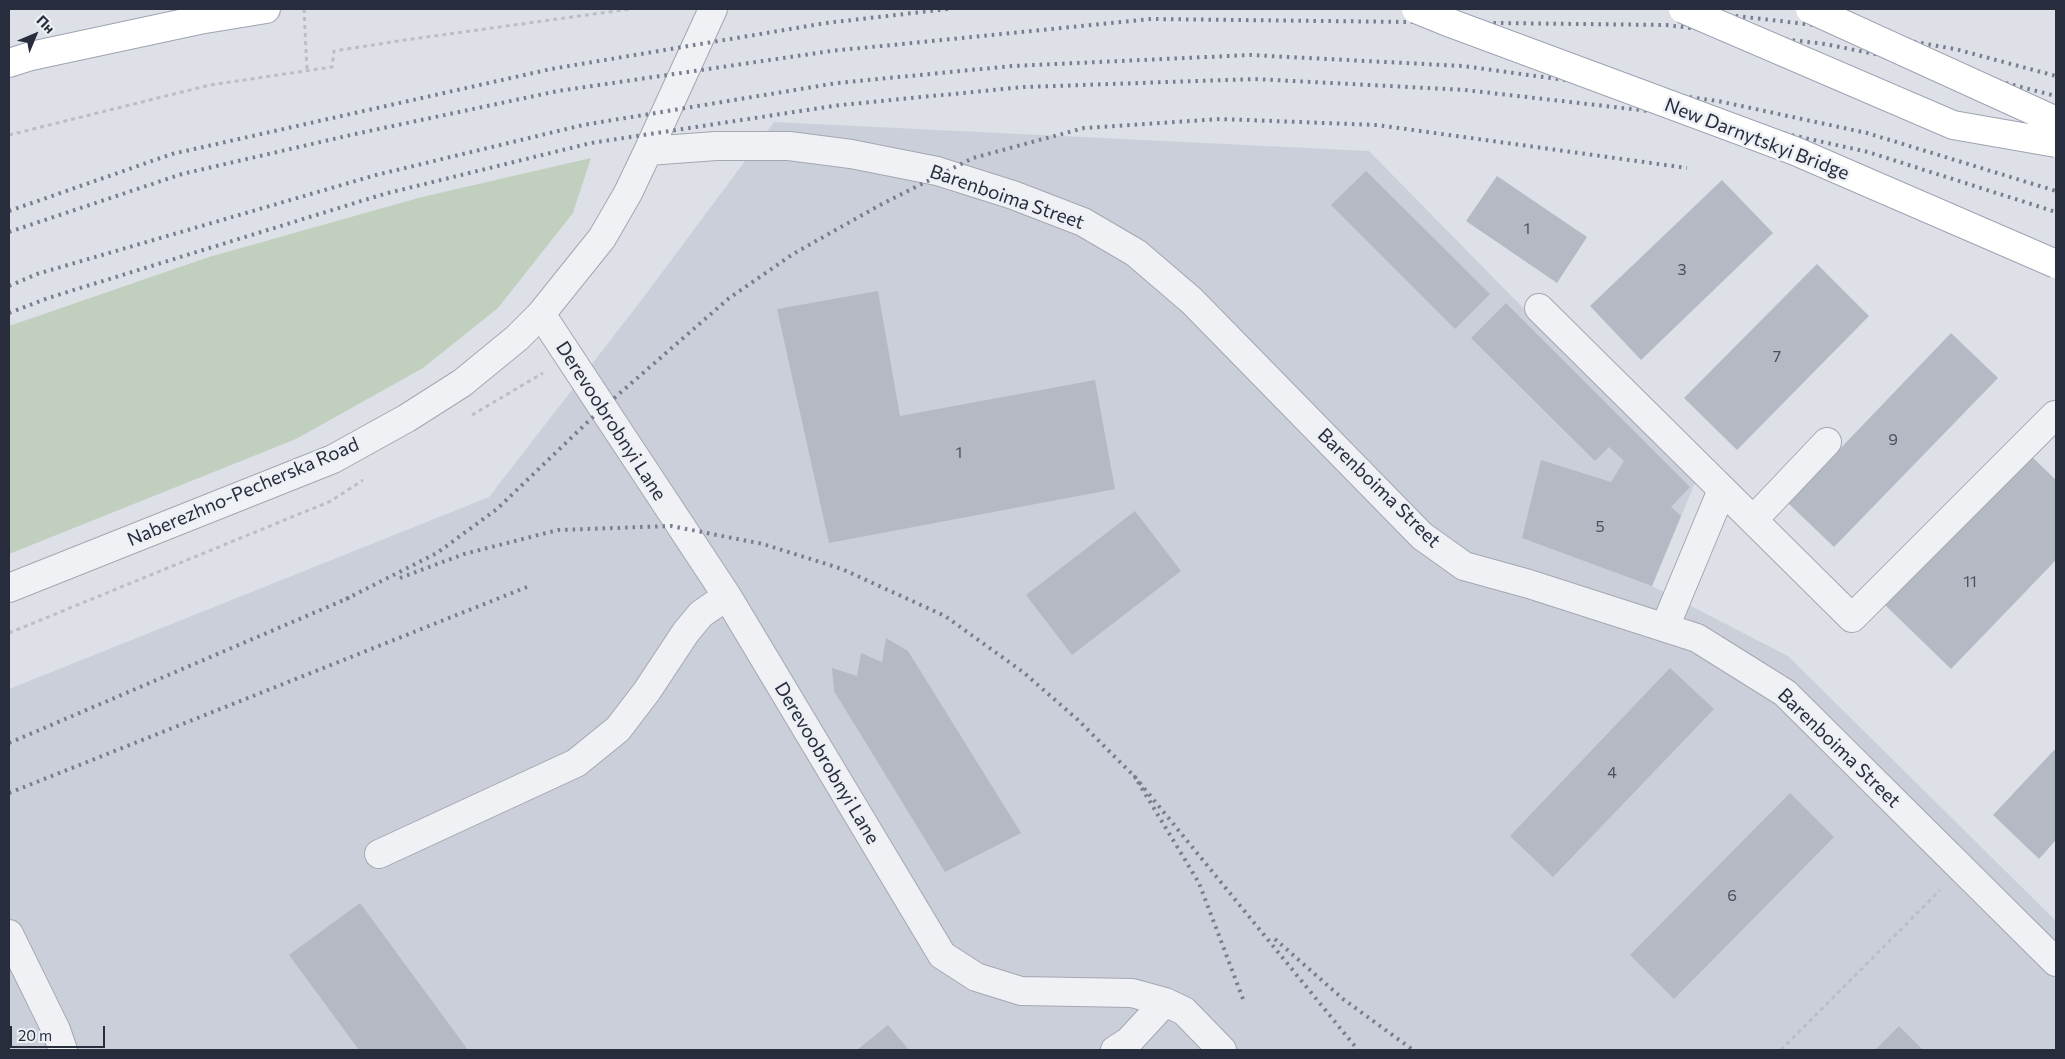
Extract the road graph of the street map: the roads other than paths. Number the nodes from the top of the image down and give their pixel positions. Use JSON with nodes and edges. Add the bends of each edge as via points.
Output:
{"nodes":[{"id":1,"x":266,"y":9,"type":"edge"},
{"id":2,"x":714,"y":9,"type":"edge"},
{"id":3,"x":1416,"y":9,"type":"edge"},
{"id":4,"x":1431,"y":9,"type":"edge"},
{"id":5,"x":1683,"y":9,"type":"edge"},
{"id":6,"x":1810,"y":9,"type":"edge"},
{"id":7,"x":1453,"y":24,"type":"junction"},
{"id":8,"x":9,"y":63,"type":"edge"},
{"id":9,"x":2056,"y":121,"type":"edge"},
{"id":10,"x":2056,"y":143,"type":"edge"},
{"id":11,"x":648,"y":151,"type":"junction"},
{"id":12,"x":2056,"y":264,"type":"edge"},
{"id":13,"x":1539,"y":308,"type":"dead end"},
{"id":14,"x":541,"y":314,"type":"junction"},
{"id":15,"x":2055,"y":415,"type":"edge"},
{"id":16,"x":1827,"y":442,"type":"dead end"},
{"id":17,"x":1722,"y":490,"type":"junction"},
{"id":18,"x":1753,"y":520,"type":"junction"},
{"id":19,"x":9,"y":588,"type":"edge"},
{"id":20,"x":727,"y":596,"type":"junction"},
{"id":21,"x":1665,"y":627,"type":"junction"},
{"id":22,"x":379,"y":854,"type":"dead end"},
{"id":23,"x":9,"y":934,"type":"edge"},
{"id":24,"x":2055,"y":959,"type":"edge"},
{"id":25,"x":1165,"y":1002,"type":"junction"},
{"id":26,"x":63,"y":1050,"type":"edge"},
{"id":27,"x":1115,"y":1050,"type":"edge"},
{"id":28,"x":1222,"y":1050,"type":"edge"}],
"edges":[{"from":1,"to":8,"type":"main road","via":[[199,20]]},
{"from":2,"to":11,"type":"street","name":"Naberezhno-Pecherska Road"},
{"from":3,"to":7,"type":"main road","bridge":true},
{"from":4,"to":7,"type":"main road","bridge":true},
{"from":5,"to":10,"type":"main road","bridge":true,"via":[[1953,125]]},
{"from":6,"to":9,"type":"main road","bridge":true},
{"from":7,"to":12,"type":"main road","name":"New Darnytskyi Bridge","bridge":true,"via":[[1795,151]]},
{"from":11,"to":14,"type":"street","name":"Naberezhno-Pecherska Road","via":[[602,238]]},
{"from":11,"to":21,"type":"street","name":"Barenboima Street","via":[[716,146],[789,146],[851,154],[937,171],[1083,222],[1136,253],[1192,302],[1422,536],[1464,566]]},
{"from":13,"to":17,"type":"street"},
{"from":14,"to":19,"type":"street","name":"Naberezhno-Pecherska Road","via":[[462,383],[333,459]]},
{"from":14,"to":20,"type":"street","name":"Derevoobrobnyi Lane"},
{"from":15,"to":18,"type":"street","via":[[1852,618]]},
{"from":16,"to":18,"type":"street"},
{"from":17,"to":18,"type":"street"},
{"from":17,"to":21,"type":"street"},
{"from":20,"to":22,"type":"street","via":[[701,614],[686,632],[647,692],[618,729],[576,763]]},
{"from":20,"to":25,"type":"street","name":"Derevoobrobnyi Lane","via":[[942,956],[976,977],[1021,991],[1132,994]]},
{"from":21,"to":24,"type":"street","name":"Barenboima Street","via":[[1697,638],[1786,693]]},
{"from":23,"to":26,"type":"street"},
{"from":25,"to":27,"type":"street","via":[[1129,1041]]},
{"from":25,"to":28,"type":"street","name":"Derevoobrobnyi Lane","via":[[1184,1011]]}]}
